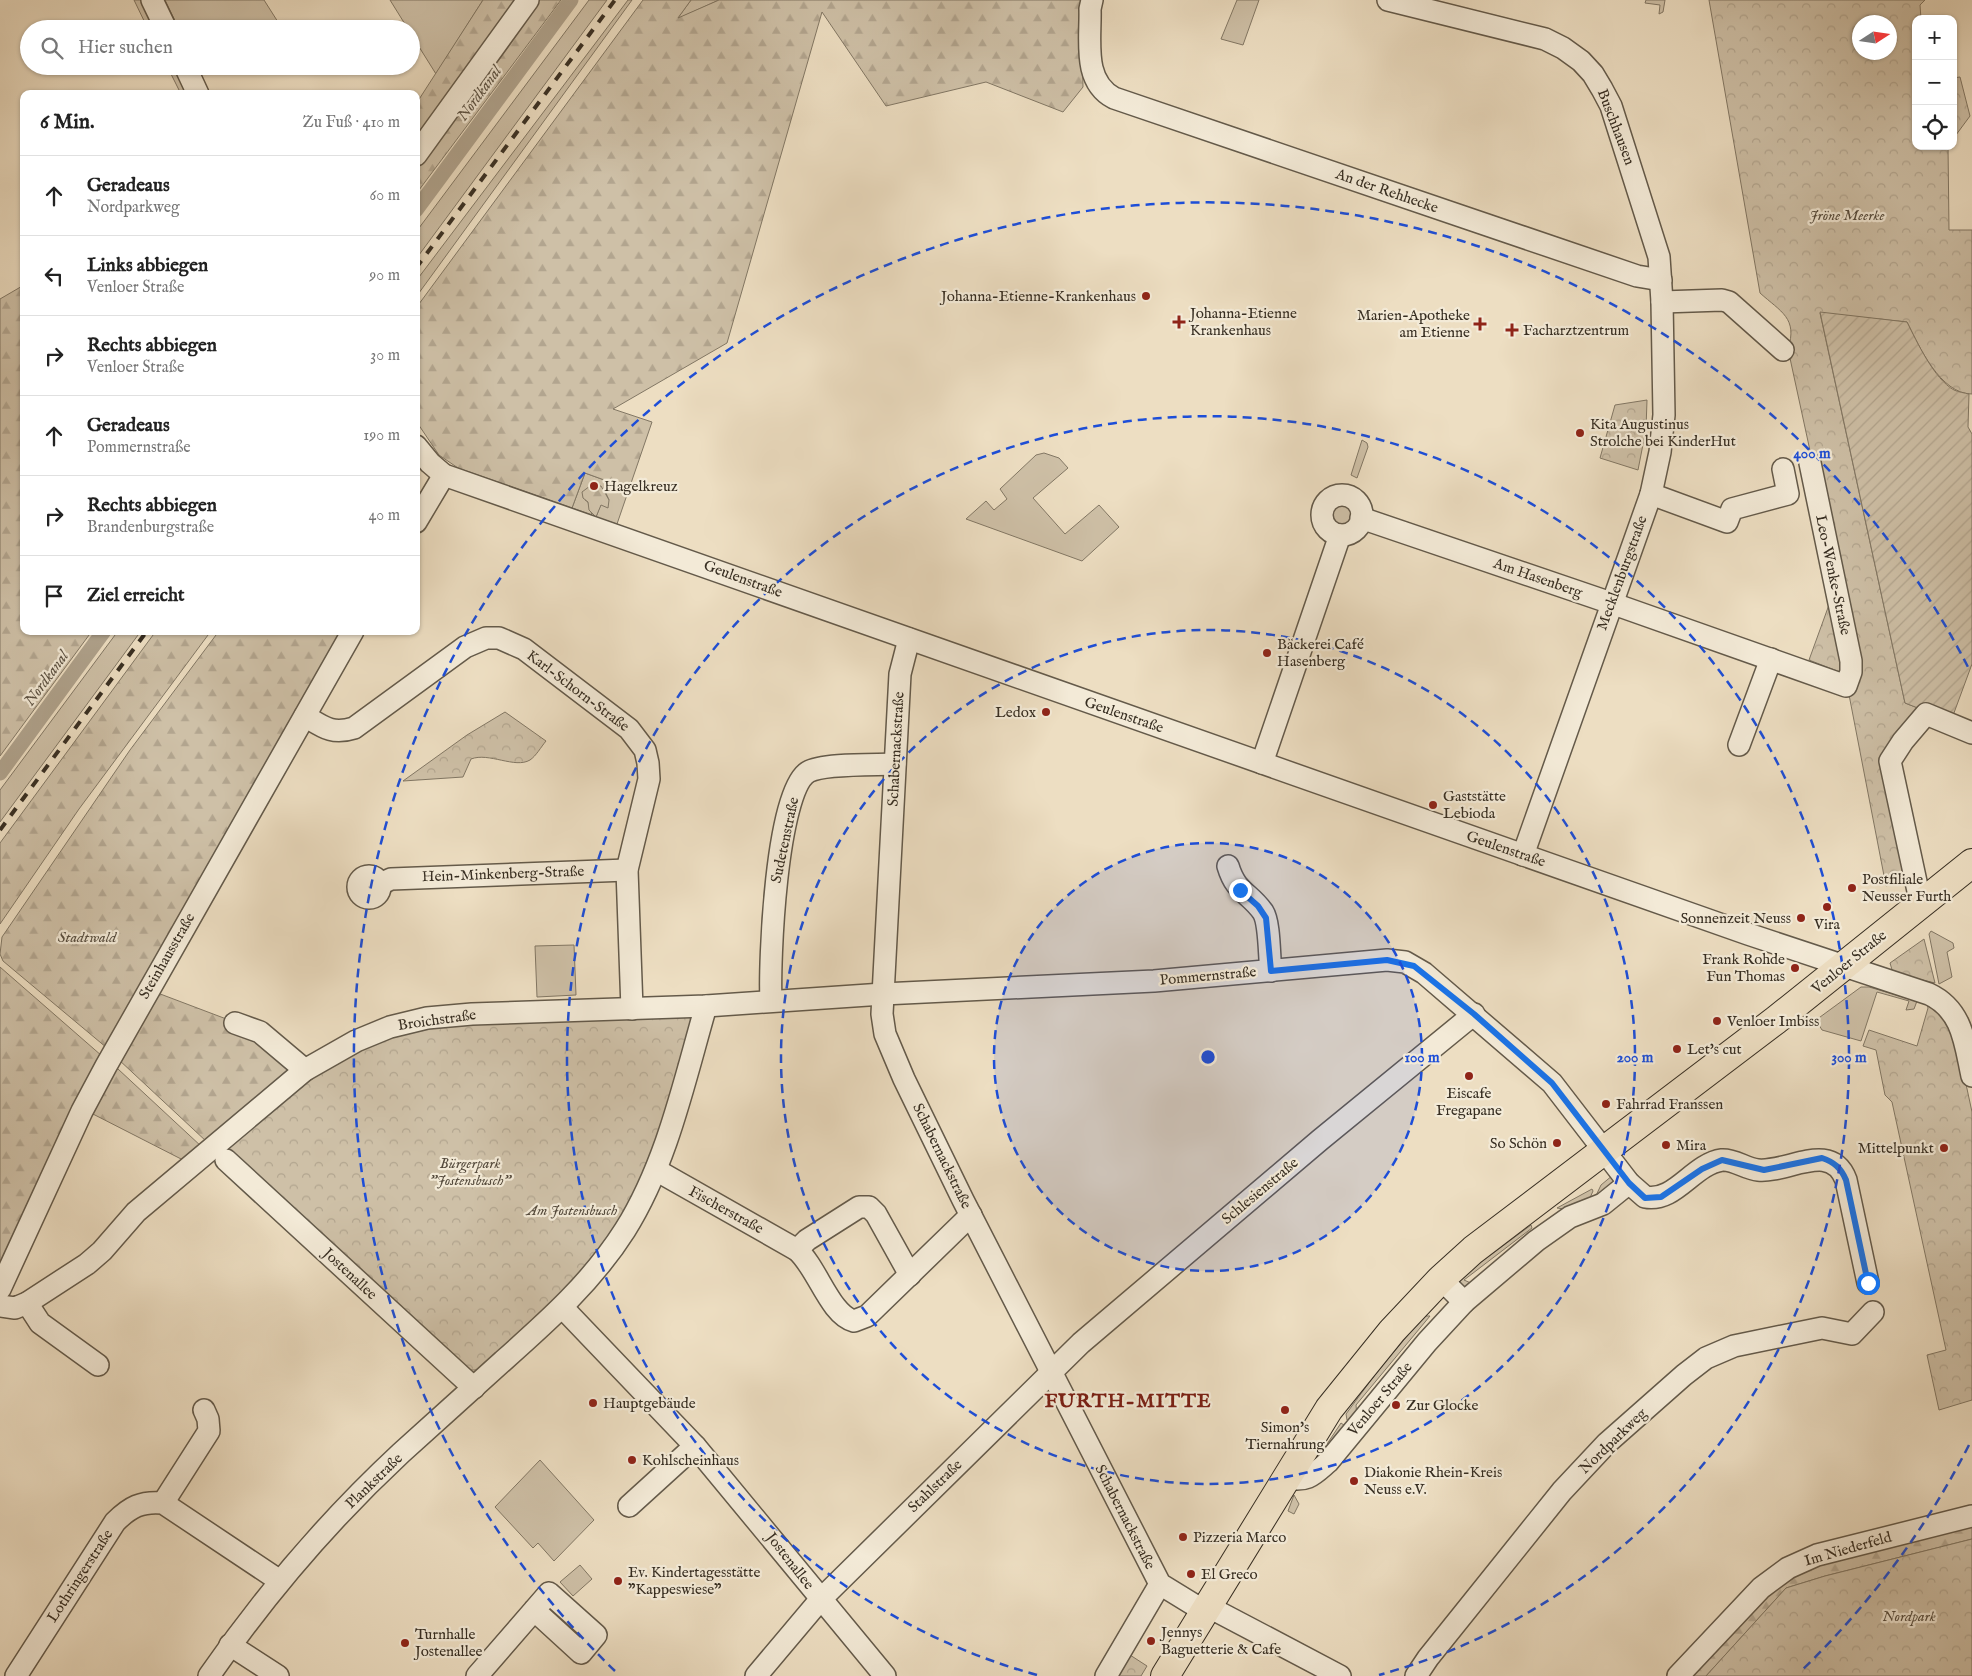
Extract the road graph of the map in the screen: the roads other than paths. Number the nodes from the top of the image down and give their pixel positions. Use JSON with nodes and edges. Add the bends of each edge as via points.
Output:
{"nodes":[{"id":1,"x":152,"y":0,"type":"edge"},
{"id":2,"x":528,"y":0,"type":"edge"},
{"id":3,"x":1092,"y":0,"type":"edge"},
{"id":4,"x":1388,"y":0,"type":"edge"},
{"id":5,"x":162,"y":20,"type":"edge"},
{"id":6,"x":189,"y":75,"type":"edge"},
{"id":7,"x":196,"y":90,"type":"edge"},
{"id":8,"x":420,"y":149,"type":"edge"},
{"id":9,"x":1661,"y":280,"type":"junction"},
{"id":10,"x":1662,"y":302,"type":"junction"},
{"id":11,"x":1783,"y":350,"type":"dead end"},
{"id":12,"x":420,"y":451,"type":"edge"},
{"id":13,"x":1810,"y":463,"type":"dead end"},
{"id":14,"x":1783,"y":470,"type":"dead end"},
{"id":15,"x":444,"y":474,"type":"junction"},
{"id":16,"x":1651,"y":494,"type":"junction"},
{"id":17,"x":420,"y":515,"type":"edge"},
{"id":18,"x":1362,"y":518,"type":"junction"},
{"id":19,"x":1340,"y":535,"type":"junction"},
{"id":20,"x":1611,"y":603,"type":"junction"},
{"id":21,"x":351,"y":635,"type":"edge"},
{"id":22,"x":909,"y":639,"type":"junction"},
{"id":23,"x":1770,"y":659,"type":"junction"},
{"id":24,"x":1846,"y":686,"type":"joint"},
{"id":25,"x":305,"y":716,"type":"junction"},
{"id":26,"x":1972,"y":733,"type":"edge"},
{"id":27,"x":1740,"y":745,"type":"dead end"},
{"id":28,"x":1262,"y":763,"type":"junction"},
{"id":29,"x":895,"y":764,"type":"junction"},
{"id":30,"x":1523,"y":855,"type":"junction"},
{"id":31,"x":1972,"y":863,"type":"edge"},
{"id":32,"x":1228,"y":866,"type":"dead end"},
{"id":33,"x":627,"y":870,"type":"junction"},
{"id":34,"x":380,"y":884,"type":"dead end"},
{"id":35,"x":1921,"y":905,"type":"junction"},
{"id":36,"x":1843,"y":967,"type":"junction"},
{"id":37,"x":1271,"y":971,"type":"junction"},
{"id":38,"x":883,"y":994,"type":"junction"},
{"id":39,"x":771,"y":1001,"type":"junction"},
{"id":40,"x":706,"y":1006,"type":"junction"},
{"id":41,"x":632,"y":1009,"type":"junction"},
{"id":42,"x":1474,"y":1014,"type":"junction"},
{"id":43,"x":235,"y":1023,"type":"dead end"},
{"id":44,"x":305,"y":1070,"type":"junction"},
{"id":45,"x":1972,"y":1076,"type":"edge"},
{"id":46,"x":1605,"y":1151,"type":"junction"},
{"id":47,"x":226,"y":1160,"type":"dead end"},
{"id":48,"x":656,"y":1170,"type":"junction"},
{"id":49,"x":1629,"y":1183,"type":"junction"},
{"id":50,"x":971,"y":1215,"type":"junction"},
{"id":51,"x":797,"y":1250,"type":"junction"},
{"id":52,"x":910,"y":1275,"type":"junction"},
{"id":53,"x":1441,"y":1279,"type":"junction"},
{"id":54,"x":1868,"y":1283,"type":"dead end"},
{"id":55,"x":0,"y":1290,"type":"edge"},
{"id":56,"x":1464,"y":1302,"type":"junction"},
{"id":57,"x":27,"y":1303,"type":"junction"},
{"id":58,"x":0,"y":1306,"type":"edge"},
{"id":59,"x":563,"y":1308,"type":"junction"},
{"id":60,"x":1873,"y":1312,"type":"dead end"},
{"id":61,"x":98,"y":1364,"type":"dead end"},
{"id":62,"x":1051,"y":1372,"type":"junction"},
{"id":63,"x":474,"y":1388,"type":"junction"},
{"id":64,"x":204,"y":1410,"type":"dead end"},
{"id":65,"x":695,"y":1446,"type":"junction"},
{"id":66,"x":1287,"y":1478,"type":"junction"},
{"id":67,"x":163,"y":1503,"type":"junction"},
{"id":68,"x":629,"y":1506,"type":"dead end"},
{"id":69,"x":1972,"y":1516,"type":"edge"},
{"id":70,"x":280,"y":1581,"type":"junction"},
{"id":71,"x":1160,"y":1584,"type":"junction"},
{"id":72,"x":820,"y":1600,"type":"junction"},
{"id":73,"x":1205,"y":1608,"type":"junction"},
{"id":74,"x":534,"y":1610,"type":"dead end"},
{"id":75,"x":230,"y":1645,"type":"junction"},
{"id":76,"x":1305,"y":1668,"type":"edge"},
{"id":77,"x":16,"y":1676,"type":"edge"},
{"id":78,"x":209,"y":1676,"type":"edge"},
{"id":79,"x":278,"y":1676,"type":"edge"},
{"id":80,"x":477,"y":1676,"type":"edge"},
{"id":81,"x":756,"y":1676,"type":"edge"},
{"id":82,"x":884,"y":1676,"type":"edge"},
{"id":83,"x":1106,"y":1676,"type":"edge"},
{"id":84,"x":1165,"y":1676,"type":"edge"},
{"id":85,"x":1340,"y":1676,"type":"edge"},
{"id":86,"x":1416,"y":1676,"type":"edge"},
{"id":87,"x":1678,"y":1676,"type":"edge"}],
"edges":[{"from":1,"to":5,"type":"street"},
{"from":2,"to":8,"type":"street"},
{"from":3,"to":9,"type":"street","name":"An der Rehhecke","via":[[1091,70],[1099,88],[1114,98],[1637,276]]},
{"from":4,"to":9,"type":"street","name":"Buschhausen","via":[[1545,39],[1581,61],[1593,74],[1611,106],[1653,235]]},
{"from":6,"to":7,"type":"street"},
{"from":9,"to":10,"type":"street","name":"Mecklenburgstraße"},
{"from":10,"to":11,"type":"street","via":[[1729,302]]},
{"from":10,"to":16,"type":"street","name":"Mecklenburgstraße","via":[[1664,415]]},
{"from":12,"to":15,"type":"street","name":"Geulenstraße"},
{"from":13,"to":24,"type":"street","name":"Leo-Wenke-Straße","via":[[1851,661]]},
{"from":14,"to":16,"type":"street","via":[[1788,494],[1732,508],[1727,522]]},
{"from":15,"to":17,"type":"street"},
{"from":15,"to":22,"type":"street","name":"Geulenstraße"},
{"from":16,"to":20,"type":"street","name":"Mecklenburgstraße"},
{"from":18,"to":19,"type":"street","via":[[1354,531]]},
{"from":18,"to":19,"type":"street","via":[[1359,506],[1351,498],[1339,496],[1331,499],[1322,509],[1322,519],[1326,528]]},
{"from":18,"to":20,"type":"street","name":"Am Hasenberg"},
{"from":19,"to":28,"type":"street"},
{"from":20,"to":23,"type":"street","name":"Am Hasenberg"},
{"from":20,"to":30,"type":"street","name":"Mecklenburgstraße"},
{"from":21,"to":25,"type":"street","name":"Steinhausstraße"},
{"from":22,"to":28,"type":"street","name":"Geulenstraße"},
{"from":22,"to":29,"type":"street","name":"Schabernackstraße","via":[[900,674]]},
{"from":23,"to":24,"type":"street","name":"Am Hasenberg"},
{"from":23,"to":27,"type":"street"},
{"from":25,"to":33,"type":"street","name":"Karl-Schorn-Straße","via":[[328,730],[341,732],[354,728],[464,647],[486,638],[512,642],[629,729],[644,750],[649,778]]},
{"from":25,"to":55,"type":"street","name":"Steinhausstraße","via":[[150,985],[82,1111]]},
{"from":26,"to":35,"type":"street","via":[[1926,714],[1890,761]]},
{"from":28,"to":30,"type":"street","name":"Geulenstraße"},
{"from":29,"to":38,"type":"street","name":"Schabernackstraße"},
{"from":29,"to":39,"type":"street","name":"Sudetenstraße","via":[[822,768],[806,773],[800,779],[788,819],[775,887],[769,972]]},
{"from":30,"to":36,"type":"street","name":"Geulenstraße"},
{"from":31,"to":35,"type":"main road","name":"Venloer Straße"},
{"from":32,"to":37,"type":"street","via":[[1235,884],[1266,918]]},
{"from":33,"to":34,"type":"street","name":"Hein-Minkenberg-Straße","via":[[391,880]]},
{"from":33,"to":41,"type":"street","name":"Karl-Schorn-Straße"},
{"from":35,"to":36,"type":"main road","name":"Venloer Straße"},
{"from":36,"to":45,"type":"street","name":"Geulenstraße","via":[[1940,999],[1950,1008],[1962,1029]]},
{"from":36,"to":46,"type":"main road","name":"Venloer Straße"},
{"from":37,"to":38,"type":"street","name":"Pommernstraße"},
{"from":37,"to":42,"type":"street","name":"Pommernstraße","via":[[1396,960],[1419,969]]},
{"from":38,"to":39,"type":"street","name":"Broichstraße"},
{"from":38,"to":50,"type":"street","name":"Schabernackstraße","via":[[885,1034]]},
{"from":39,"to":40,"type":"street","name":"Broichstraße"},
{"from":40,"to":41,"type":"street","name":"Broichstraße"},
{"from":40,"to":48,"type":"street"},
{"from":41,"to":44,"type":"street","name":"Broichstraße","via":[[427,1018],[390,1027],[356,1041]]},
{"from":42,"to":46,"type":"street","name":"Pommernstraße","via":[[1552,1083]]},
{"from":42,"to":62,"type":"street","name":"Schlesienstraße","via":[[1139,1293]]},
{"from":43,"to":44,"type":"street","via":[[260,1032]]},
{"from":44,"to":57,"type":"street","name":"Broichstraße","via":[[136,1212],[87,1264]]},
{"from":46,"to":49,"type":"street"},
{"from":46,"to":53,"type":"main road","name":"Venloer Straße","via":[[1473,1250]]},
{"from":47,"to":63,"type":"street","name":"Jostenallee"},
{"from":48,"to":51,"type":"street","name":"Fischerstraße"},
{"from":48,"to":59,"type":"street","via":[[624,1231]]},
{"from":49,"to":54,"type":"street","via":[[1645,1198],[1654,1199],[1722,1160],[1764,1170],[1822,1158],[1830,1160],[1846,1180]]},
{"from":49,"to":56,"type":"street","name":"Venloer Straße","via":[[1603,1204],[1570,1217],[1536,1241]]},
{"from":50,"to":52,"type":"street","name":"Fischerstraße"},
{"from":50,"to":62,"type":"street","name":"Schabernackstraße"},
{"from":51,"to":52,"type":"street","via":[[807,1240],[860,1207],[869,1207]]},
{"from":51,"to":52,"type":"street","name":"Fischerstraße","via":[[805,1257],[841,1314],[854,1321],[867,1316]]},
{"from":53,"to":56,"type":"street"},
{"from":53,"to":66,"type":"main road","name":"Venloer Straße","via":[[1392,1331],[1329,1409]]},
{"from":56,"to":66,"type":"street","name":"Venloer Straße","via":[[1328,1462],[1312,1476],[1300,1481]]},
{"from":57,"to":58,"type":"street","name":"Broichstraße","via":[[15,1308]]},
{"from":57,"to":61,"type":"street","via":[[40,1323]]},
{"from":59,"to":63,"type":"street","name":"Plankstraße"},
{"from":59,"to":65,"type":"street","name":"Jostenallee"},
{"from":60,"to":86,"type":"street","name":"Nordparkweg","via":[[1852,1334],[1822,1328],[1734,1346],[1706,1358],[1684,1375],[1607,1443],[1562,1491]]},
{"from":62,"to":71,"type":"street","name":"Schabernackstraße"},
{"from":62,"to":72,"type":"street","name":"Stahlstraße"},
{"from":63,"to":70,"type":"street","name":"Plankstraße","via":[[343,1511]]},
{"from":64,"to":67,"type":"street","via":[[209,1431]]},
{"from":65,"to":68,"type":"street"},
{"from":65,"to":72,"type":"street","name":"Jostenallee","via":[[767,1530]]},
{"from":66,"to":73,"type":"main road","name":"Venloer Straße"},
{"from":67,"to":70,"type":"street"},
{"from":67,"to":77,"type":"street","name":"Lothringerstraße","via":[[136,1504],[115,1522]]},
{"from":69,"to":87,"type":"street","name":"Im Niederfeld","via":[[1817,1555],[1788,1568],[1761,1588]]},
{"from":70,"to":75,"type":"street","name":"Plankstraße"},
{"from":71,"to":73,"type":"street","name":"Schabernackstraße"},
{"from":71,"to":83,"type":"street"},
{"from":72,"to":81,"type":"street","name":"Stahlstraße"},
{"from":72,"to":82,"type":"street","name":"Jostenallee"},
{"from":73,"to":76,"type":"street","name":"Schabernackstraße"},
{"from":73,"to":84,"type":"main road","name":"Venloer Straße"},
{"from":74,"to":80,"type":"street"},
{"from":75,"to":78,"type":"street","name":"Plankstraße"},
{"from":75,"to":79,"type":"street"},
{"from":76,"to":85,"type":"street","name":"Schabernackstraße"}]}
